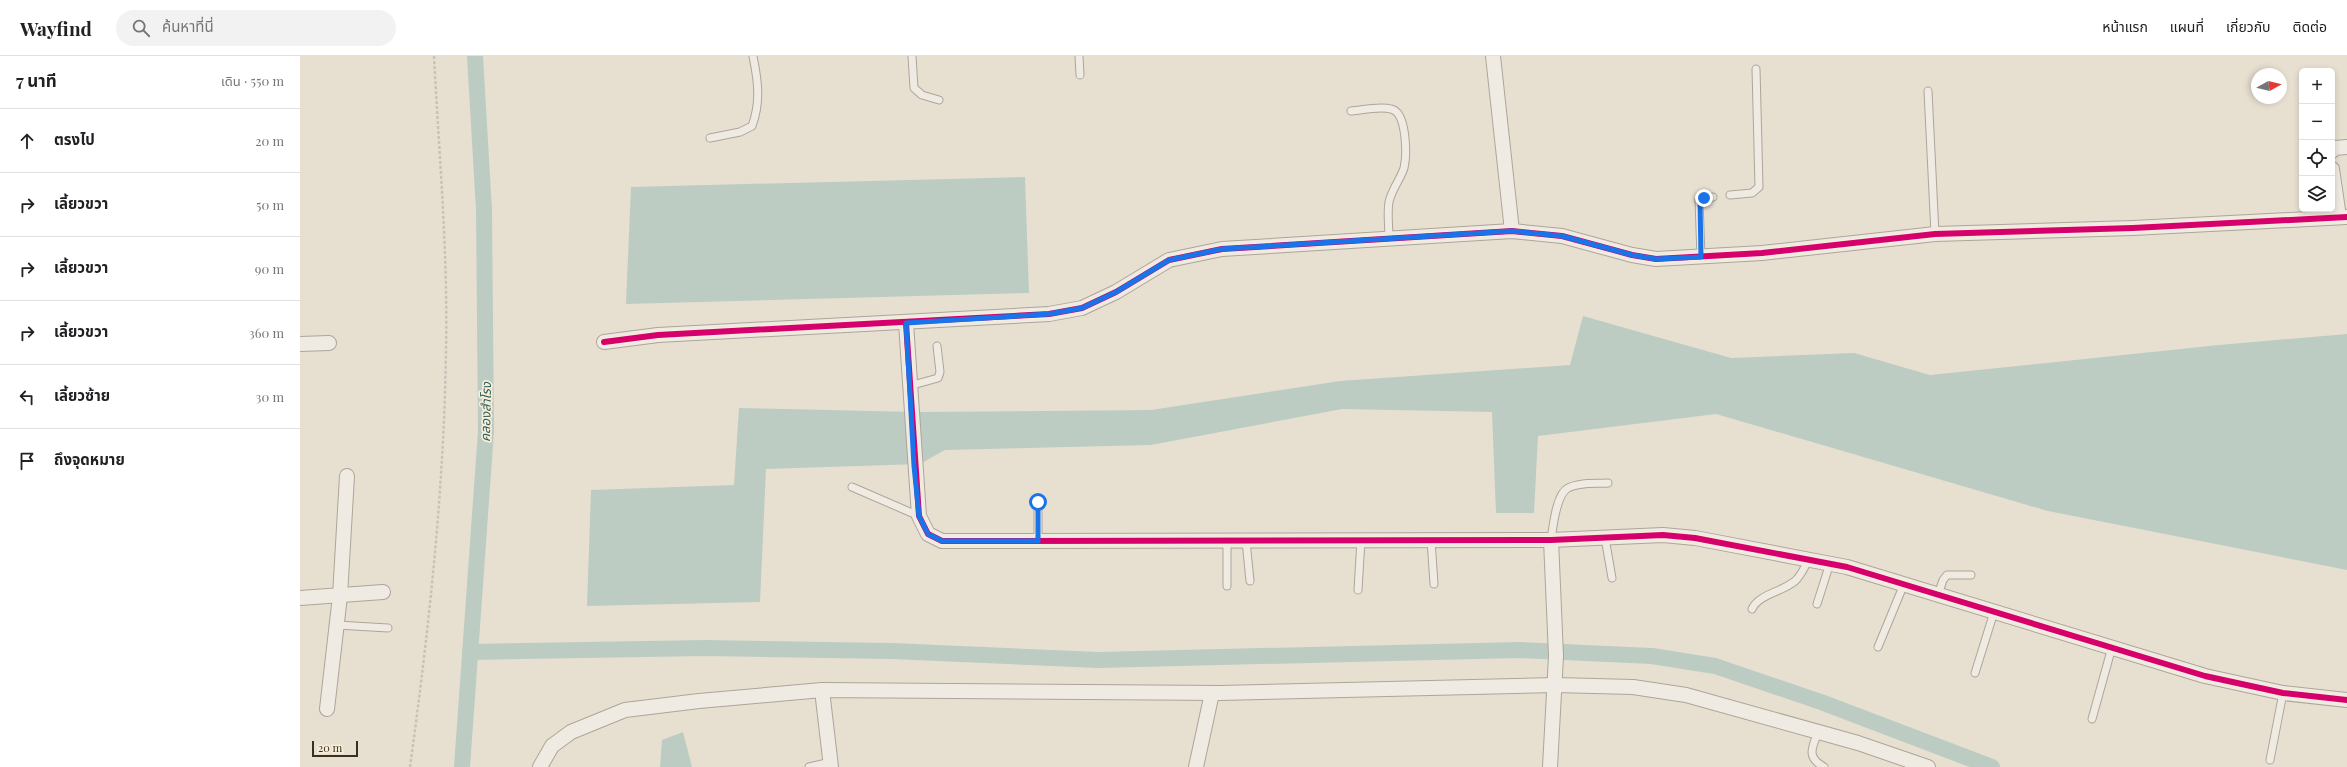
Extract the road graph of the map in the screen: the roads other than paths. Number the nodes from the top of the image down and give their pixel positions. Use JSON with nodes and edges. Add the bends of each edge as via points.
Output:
{"nodes":[{"id":1,"x":753,"y":56,"type":"edge"},
{"id":2,"x":912,"y":56,"type":"edge"},
{"id":3,"x":1080,"y":56,"type":"edge"},
{"id":4,"x":1493,"y":56,"type":"edge"},
{"id":5,"x":1756,"y":69,"type":"dead end"},
{"id":6,"x":1080,"y":75,"type":"dead end"},
{"id":7,"x":1928,"y":91,"type":"dead end"},
{"id":8,"x":939,"y":100,"type":"dead end"},
{"id":9,"x":1351,"y":111,"type":"dead end"},
{"id":10,"x":710,"y":138,"type":"dead end"},
{"id":11,"x":2347,"y":146,"type":"edge"},
{"id":12,"x":2335,"y":148,"type":"edge"},
{"id":13,"x":2334,"y":176,"type":"edge"},
{"id":14,"x":1730,"y":195,"type":"dead end"},
{"id":15,"x":1713,"y":197,"type":"dead end"},
{"id":16,"x":2343,"y":217,"type":"edge"},
{"id":17,"x":1512,"y":231,"type":"junction"},
{"id":18,"x":1935,"y":234,"type":"junction"},
{"id":19,"x":1389,"y":238,"type":"junction"},
{"id":20,"x":1701,"y":257,"type":"junction"},
{"id":21,"x":906,"y":323,"type":"junction"},
{"id":22,"x":604,"y":342,"type":"dead end"},
{"id":23,"x":329,"y":343,"type":"dead end"},
{"id":24,"x":300,"y":344,"type":"edge"},
{"id":25,"x":937,"y":346,"type":"dead end"},
{"id":26,"x":909,"y":386,"type":"junction"},
{"id":27,"x":347,"y":476,"type":"dead end"},
{"id":28,"x":1608,"y":483,"type":"dead end"},
{"id":29,"x":852,"y":487,"type":"dead end"},
{"id":30,"x":1038,"y":502,"type":"dead end"},
{"id":31,"x":919,"y":516,"type":"junction"},
{"id":32,"x":1605,"y":538,"type":"junction"},
{"id":33,"x":1361,"y":540,"type":"junction"},
{"id":34,"x":1431,"y":540,"type":"junction"},
{"id":35,"x":1551,"y":540,"type":"junction"},
{"id":36,"x":1038,"y":541,"type":"junction"},
{"id":37,"x":1227,"y":541,"type":"junction"},
{"id":38,"x":1246,"y":541,"type":"junction"},
{"id":39,"x":1809,"y":559,"type":"junction"},
{"id":40,"x":1830,"y":563,"type":"junction"},
{"id":41,"x":1971,"y":575,"type":"dead end"},
{"id":42,"x":1612,"y":578,"type":"dead end"},
{"id":43,"x":1250,"y":581,"type":"dead end"},
{"id":44,"x":1434,"y":584,"type":"dead end"},
{"id":45,"x":1904,"y":584,"type":"junction"},
{"id":46,"x":1227,"y":586,"type":"dead end"},
{"id":47,"x":1358,"y":590,"type":"dead end"},
{"id":48,"x":383,"y":592,"type":"dead end"},
{"id":49,"x":1938,"y":595,"type":"junction"},
{"id":50,"x":340,"y":596,"type":"junction"},
{"id":51,"x":300,"y":598,"type":"edge"},
{"id":52,"x":1817,"y":604,"type":"dead end"},
{"id":53,"x":1752,"y":608,"type":"dead end"},
{"id":54,"x":1994,"y":612,"type":"junction"},
{"id":55,"x":337,"y":625,"type":"junction"},
{"id":56,"x":388,"y":628,"type":"dead end"},
{"id":57,"x":2112,"y":646,"type":"junction"},
{"id":58,"x":1878,"y":648,"type":"dead end"},
{"id":59,"x":1975,"y":674,"type":"dead end"},
{"id":60,"x":1555,"y":685,"type":"junction"},
{"id":61,"x":822,"y":690,"type":"junction"},
{"id":62,"x":1212,"y":693,"type":"junction"},
{"id":63,"x":2284,"y":693,"type":"junction"},
{"id":64,"x":2347,"y":700,"type":"edge"},
{"id":65,"x":327,"y":709,"type":"dead end"},
{"id":66,"x":2092,"y":719,"type":"dead end"},
{"id":67,"x":1818,"y":732,"type":"junction"},
{"id":68,"x":2270,"y":760,"type":"dead end"},
{"id":69,"x":831,"y":765,"type":"edge"},
{"id":70,"x":540,"y":767,"type":"edge"},
{"id":71,"x":809,"y":767,"type":"edge"},
{"id":72,"x":1196,"y":767,"type":"edge"},
{"id":73,"x":1550,"y":767,"type":"edge"},
{"id":74,"x":1824,"y":767,"type":"edge"},
{"id":75,"x":1928,"y":767,"type":"edge"}],
"edges":[{"from":1,"to":10,"type":"lane","via":[[758,80],[758,110],[752,126],[740,132]]},
{"from":2,"to":8,"type":"lane","via":[[914,88],[922,95]]},
{"from":3,"to":6,"type":"lane"},
{"from":4,"to":17,"type":"street"},
{"from":5,"to":14,"type":"lane","via":[[1759,187],[1752,193]]},
{"from":7,"to":18,"type":"lane"},
{"from":9,"to":19,"type":"lane","via":[[1392,109],[1403,123],[1406,147],[1404,167],[1392,189],[1389,204]]},
{"from":11,"to":12,"type":"street"},
{"from":13,"to":16,"type":"street"},
{"from":15,"to":20,"type":"lane","via":[[1700,200]]},
{"from":16,"to":18,"type":"street","via":[[2133,228]]},
{"from":17,"to":19,"type":"street"},
{"from":17,"to":20,"type":"street","via":[[1562,236],[1656,259]]},
{"from":18,"to":20,"type":"street"},
{"from":19,"to":21,"type":"street","via":[[1222,249],[1169,260],[1116,292],[1082,308],[1049,314]]},
{"from":21,"to":22,"type":"street","via":[[658,335]]},
{"from":21,"to":26,"type":"street"},
{"from":23,"to":24,"type":"street"},
{"from":25,"to":26,"type":"lane","via":[[940,372],[938,378]]},
{"from":26,"to":31,"type":"street","via":[[913,411],[914,466]]},
{"from":27,"to":50,"type":"street"},
{"from":28,"to":35,"type":"lane","via":[[1566,488],[1558,504]]},
{"from":29,"to":31,"type":"lane"},
{"from":30,"to":36,"type":"lane"},
{"from":31,"to":36,"type":"street","via":[[928,534],[942,541]]},
{"from":32,"to":35,"type":"street"},
{"from":32,"to":39,"type":"street","via":[[1663,535],[1695,538]]},
{"from":32,"to":42,"type":"lane"},
{"from":33,"to":34,"type":"street"},
{"from":33,"to":38,"type":"street"},
{"from":33,"to":47,"type":"lane"},
{"from":34,"to":35,"type":"street"},
{"from":34,"to":44,"type":"lane"},
{"from":35,"to":60,"type":"street"},
{"from":36,"to":37,"type":"street"},
{"from":37,"to":38,"type":"street"},
{"from":37,"to":46,"type":"lane"},
{"from":38,"to":43,"type":"lane"},
{"from":39,"to":40,"type":"street"},
{"from":39,"to":53,"type":"lane","via":[[1797,579],[1780,591],[1758,599]]},
{"from":40,"to":45,"type":"street"},
{"from":40,"to":52,"type":"lane"},
{"from":41,"to":49,"type":"lane","via":[[1947,575]]},
{"from":45,"to":49,"type":"street"},
{"from":45,"to":58,"type":"lane"},
{"from":48,"to":50,"type":"street"},
{"from":49,"to":54,"type":"street"},
{"from":50,"to":51,"type":"street"},
{"from":50,"to":55,"type":"street"},
{"from":54,"to":57,"type":"street"},
{"from":54,"to":59,"type":"lane"},
{"from":55,"to":56,"type":"lane"},
{"from":55,"to":65,"type":"street"},
{"from":57,"to":63,"type":"street","via":[[2205,676]]},
{"from":57,"to":66,"type":"lane"},
{"from":60,"to":62,"type":"street"},
{"from":60,"to":67,"type":"street","via":[[1633,687],[1686,695]]},
{"from":60,"to":73,"type":"street"},
{"from":61,"to":62,"type":"street"},
{"from":61,"to":69,"type":"street"},
{"from":61,"to":70,"type":"street","via":[[625,710],[571,732],[552,746]]},
{"from":62,"to":72,"type":"street"},
{"from":63,"to":64,"type":"street"},
{"from":63,"to":68,"type":"lane"},
{"from":67,"to":74,"type":"lane","via":[[1812,756],[1815,762]]},
{"from":67,"to":75,"type":"street"},
{"from":69,"to":71,"type":"lane"}]}
